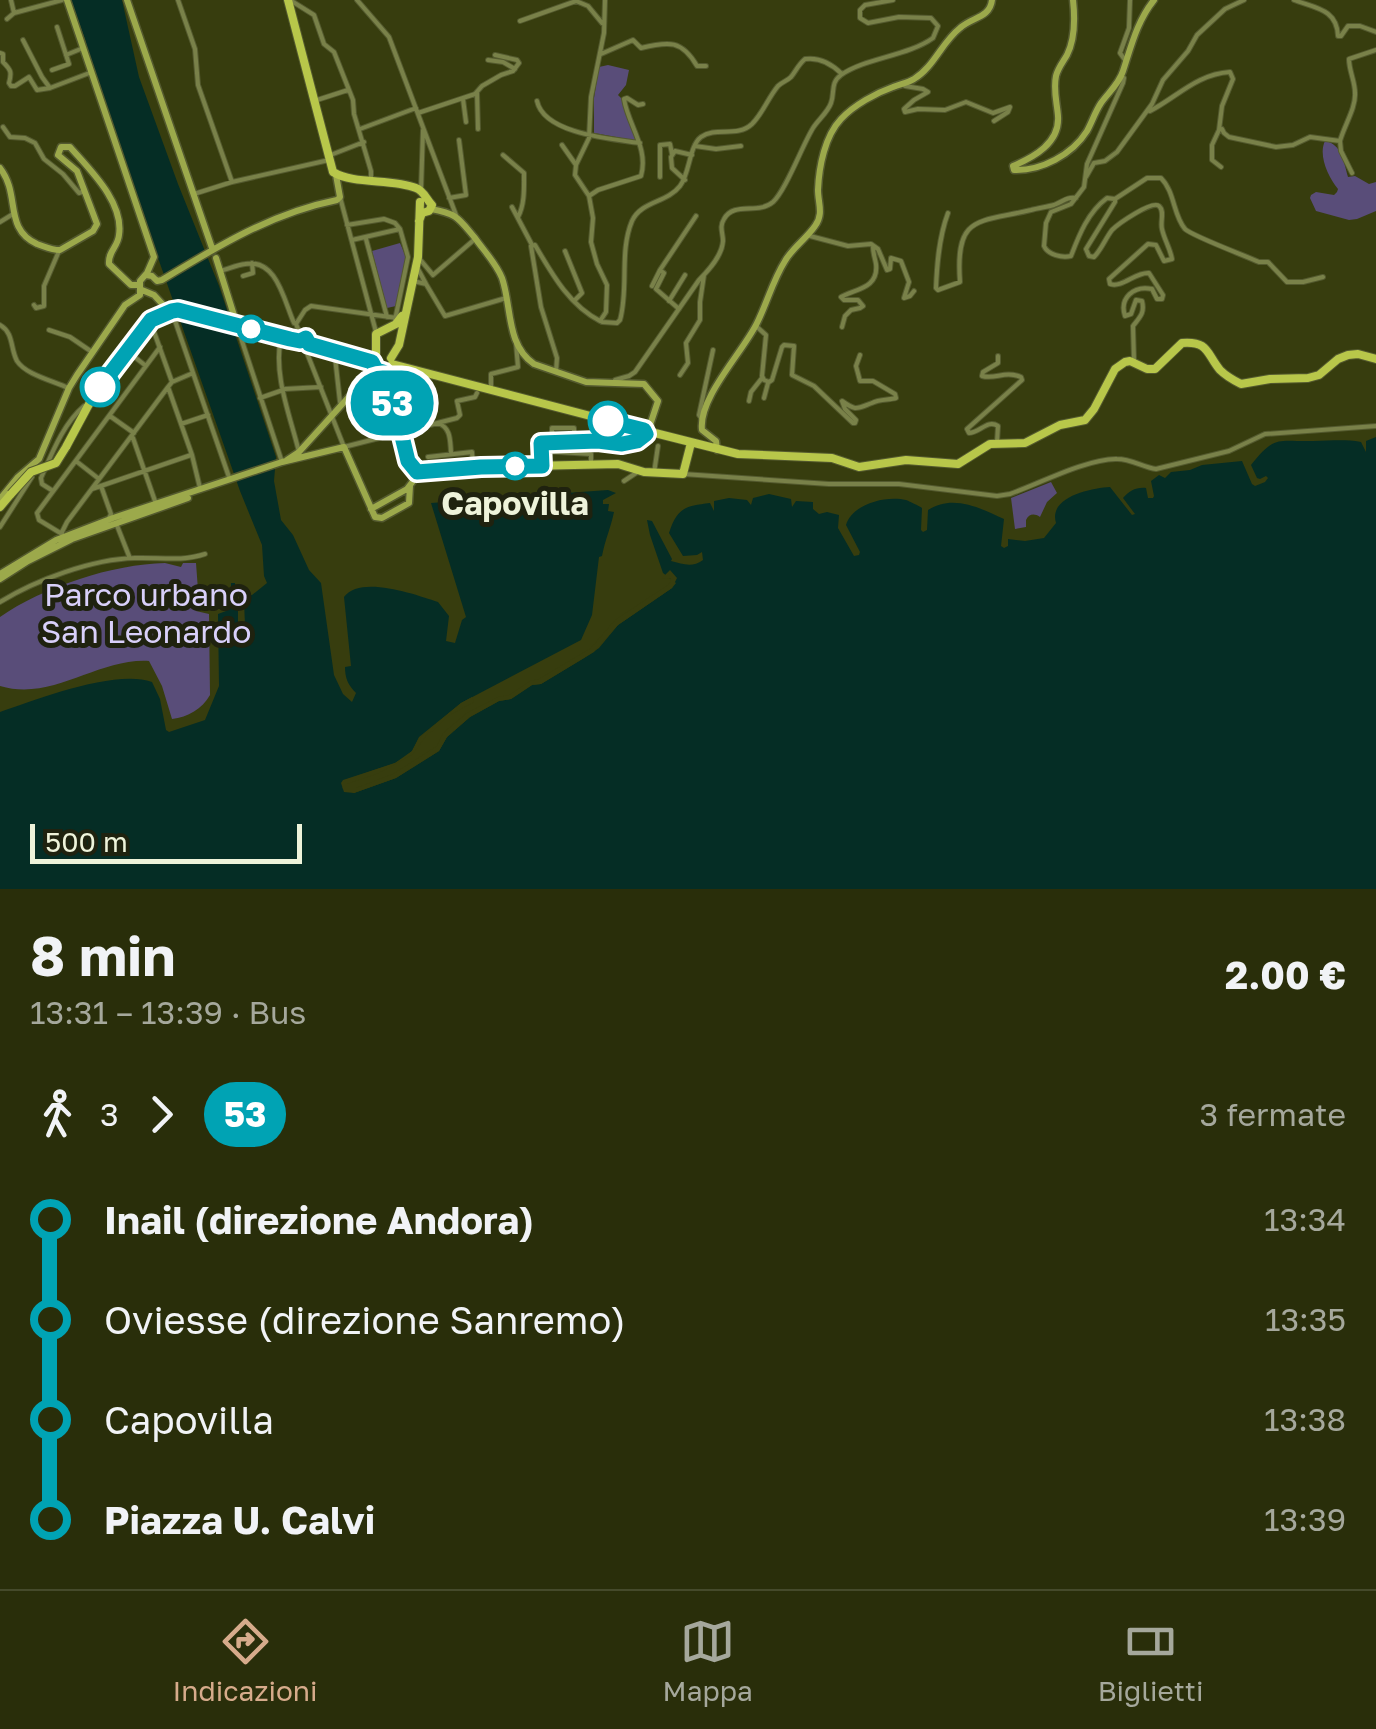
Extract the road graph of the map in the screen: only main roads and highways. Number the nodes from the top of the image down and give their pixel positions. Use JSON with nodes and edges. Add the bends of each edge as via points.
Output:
{"nodes":[{"id":1,"x":64,"y":0,"type":"edge"},
{"id":2,"x":127,"y":0,"type":"edge"},
{"id":3,"x":289,"y":0,"type":"edge"},
{"id":4,"x":992,"y":0,"type":"edge"},
{"id":5,"x":1073,"y":0,"type":"edge"},
{"id":6,"x":1154,"y":0,"type":"edge"},
{"id":7,"x":0,"y":168,"type":"edge"},
{"id":8,"x":336,"y":176,"type":"junction"},
{"id":9,"x":423,"y":206,"type":"junction"},
{"id":10,"x":212,"y":253,"type":"junction"},
{"id":11,"x":415,"y":258,"type":"junction"},
{"id":12,"x":151,"y":277,"type":"junction"},
{"id":13,"x":147,"y":290,"type":"junction"},
{"id":14,"x":169,"y":312,"type":"junction"},
{"id":15,"x":399,"y":318,"type":"junction"},
{"id":16,"x":235,"y":326,"type":"junction"},
{"id":17,"x":400,"y":339,"type":"junction"},
{"id":18,"x":1376,"y":358,"type":"edge"},
{"id":19,"x":391,"y":361,"type":"junction"},
{"id":20,"x":373,"y":363,"type":"junction"},
{"id":21,"x":645,"y":431,"type":"junction"},
{"id":22,"x":691,"y":443,"type":"junction"},
{"id":23,"x":717,"y":450,"type":"junction"},
{"id":24,"x":280,"y":463,"type":"junction"},
{"id":25,"x":420,"y":472,"type":"junction"},
{"id":26,"x":410,"y":486,"type":"junction"},
{"id":27,"x":4,"y":499,"type":"edge"},
{"id":28,"x":366,"y":499,"type":"junction"},
{"id":29,"x":172,"y":501,"type":"junction"},
{"id":30,"x":383,"y":502,"type":"junction"},
{"id":31,"x":156,"y":504,"type":"junction"},
{"id":32,"x":370,"y":509,"type":"junction"},
{"id":33,"x":148,"y":512,"type":"junction"},
{"id":34,"x":122,"y":515,"type":"junction"},
{"id":35,"x":116,"y":523,"type":"junction"},
{"id":36,"x":64,"y":539,"type":"junction"},
{"id":37,"x":0,"y":577,"type":"edge"}],
"edges":[{"from":1,"to":12,"type":"main road","via":[[153,261]]},
{"from":2,"to":10,"type":"main road"},
{"from":3,"to":8,"type":"main road"},
{"from":4,"to":23,"type":"main road","via":[[923,72],[850,110],[835,126],[820,173],[818,222],[783,264],[702,419]]},
{"from":5,"to":6,"type":"main road","via":[[1072,41],[1054,90],[1057,128],[1046,146],[1014,170],[1063,156],[1086,131],[1122,73]]},
{"from":7,"to":13,"type":"main road","via":[[20,232],[60,250],[96,227],[75,169],[59,156],[62,147],[72,149],[115,205],[120,235],[109,262],[131,285]]},
{"from":8,"to":9,"type":"main road","via":[[409,187]]},
{"from":8,"to":10,"type":"main road","via":[[337,200],[268,221]]},
{"from":9,"to":11,"type":"main road"},
{"from":9,"to":21,"type":"main road","via":[[456,215],[501,274],[516,344],[530,362],[586,382],[646,386],[658,401]]},
{"from":10,"to":12,"type":"main road","via":[[160,281]]},
{"from":10,"to":16,"type":"main road"},
{"from":11,"to":15,"type":"main road"},
{"from":11,"to":17,"type":"main road"},
{"from":12,"to":13,"type":"main road"},
{"from":12,"to":13,"type":"main road","via":[[140,279]]},
{"from":13,"to":14,"type":"main road"},
{"from":13,"to":27,"type":"main road","via":[[125,306],[92,352],[36,465],[22,472]]},
{"from":14,"to":16,"type":"main road"},
{"from":14,"to":27,"type":"main road","bridge":true,"via":[[88,403],[56,463],[31,472]]},
{"from":15,"to":17,"type":"main road"},
{"from":15,"to":20,"type":"main road","via":[[376,334]]},
{"from":16,"to":20,"type":"main road"},
{"from":17,"to":19,"type":"main road"},
{"from":18,"to":23,"type":"main road","via":[[1348,355],[1308,378],[1241,384],[1198,342],[1182,343],[1151,370],[1134,362],[1115,369],[1085,420],[1025,443],[982,448],[958,464],[906,460],[859,467],[832,458]]},
{"from":19,"to":20,"type":"main road","via":[[384,354]]},
{"from":19,"to":20,"type":"main road","via":[[388,370]]},
{"from":19,"to":21,"type":"main road","via":[[477,390]]},
{"from":20,"to":24,"type":"main road","via":[[299,452]]},
{"from":20,"to":25,"type":"main road","via":[[388,379],[409,465]]},
{"from":21,"to":22,"type":"main road"},
{"from":22,"to":23,"type":"main road"},
{"from":22,"to":25,"type":"main road","via":[[683,474],[626,475],[618,464]]},
{"from":24,"to":28,"type":"main road","via":[[344,447]]},
{"from":24,"to":29,"type":"main road"},
{"from":25,"to":26,"type":"main road"},
{"from":26,"to":30,"type":"main road"},
{"from":26,"to":32,"type":"main road","via":[[409,503],[382,518]]},
{"from":28,"to":30,"type":"main road"},
{"from":28,"to":32,"type":"main road"},
{"from":29,"to":31,"type":"main road"},
{"from":29,"to":33,"type":"main road"},
{"from":30,"to":32,"type":"main road"},
{"from":31,"to":33,"type":"main road"},
{"from":31,"to":34,"type":"main road"},
{"from":33,"to":35,"type":"main road"},
{"from":34,"to":35,"type":"main road"},
{"from":34,"to":36,"type":"main road"},
{"from":35,"to":36,"type":"main road"},
{"from":36,"to":37,"type":"main road"}]}
